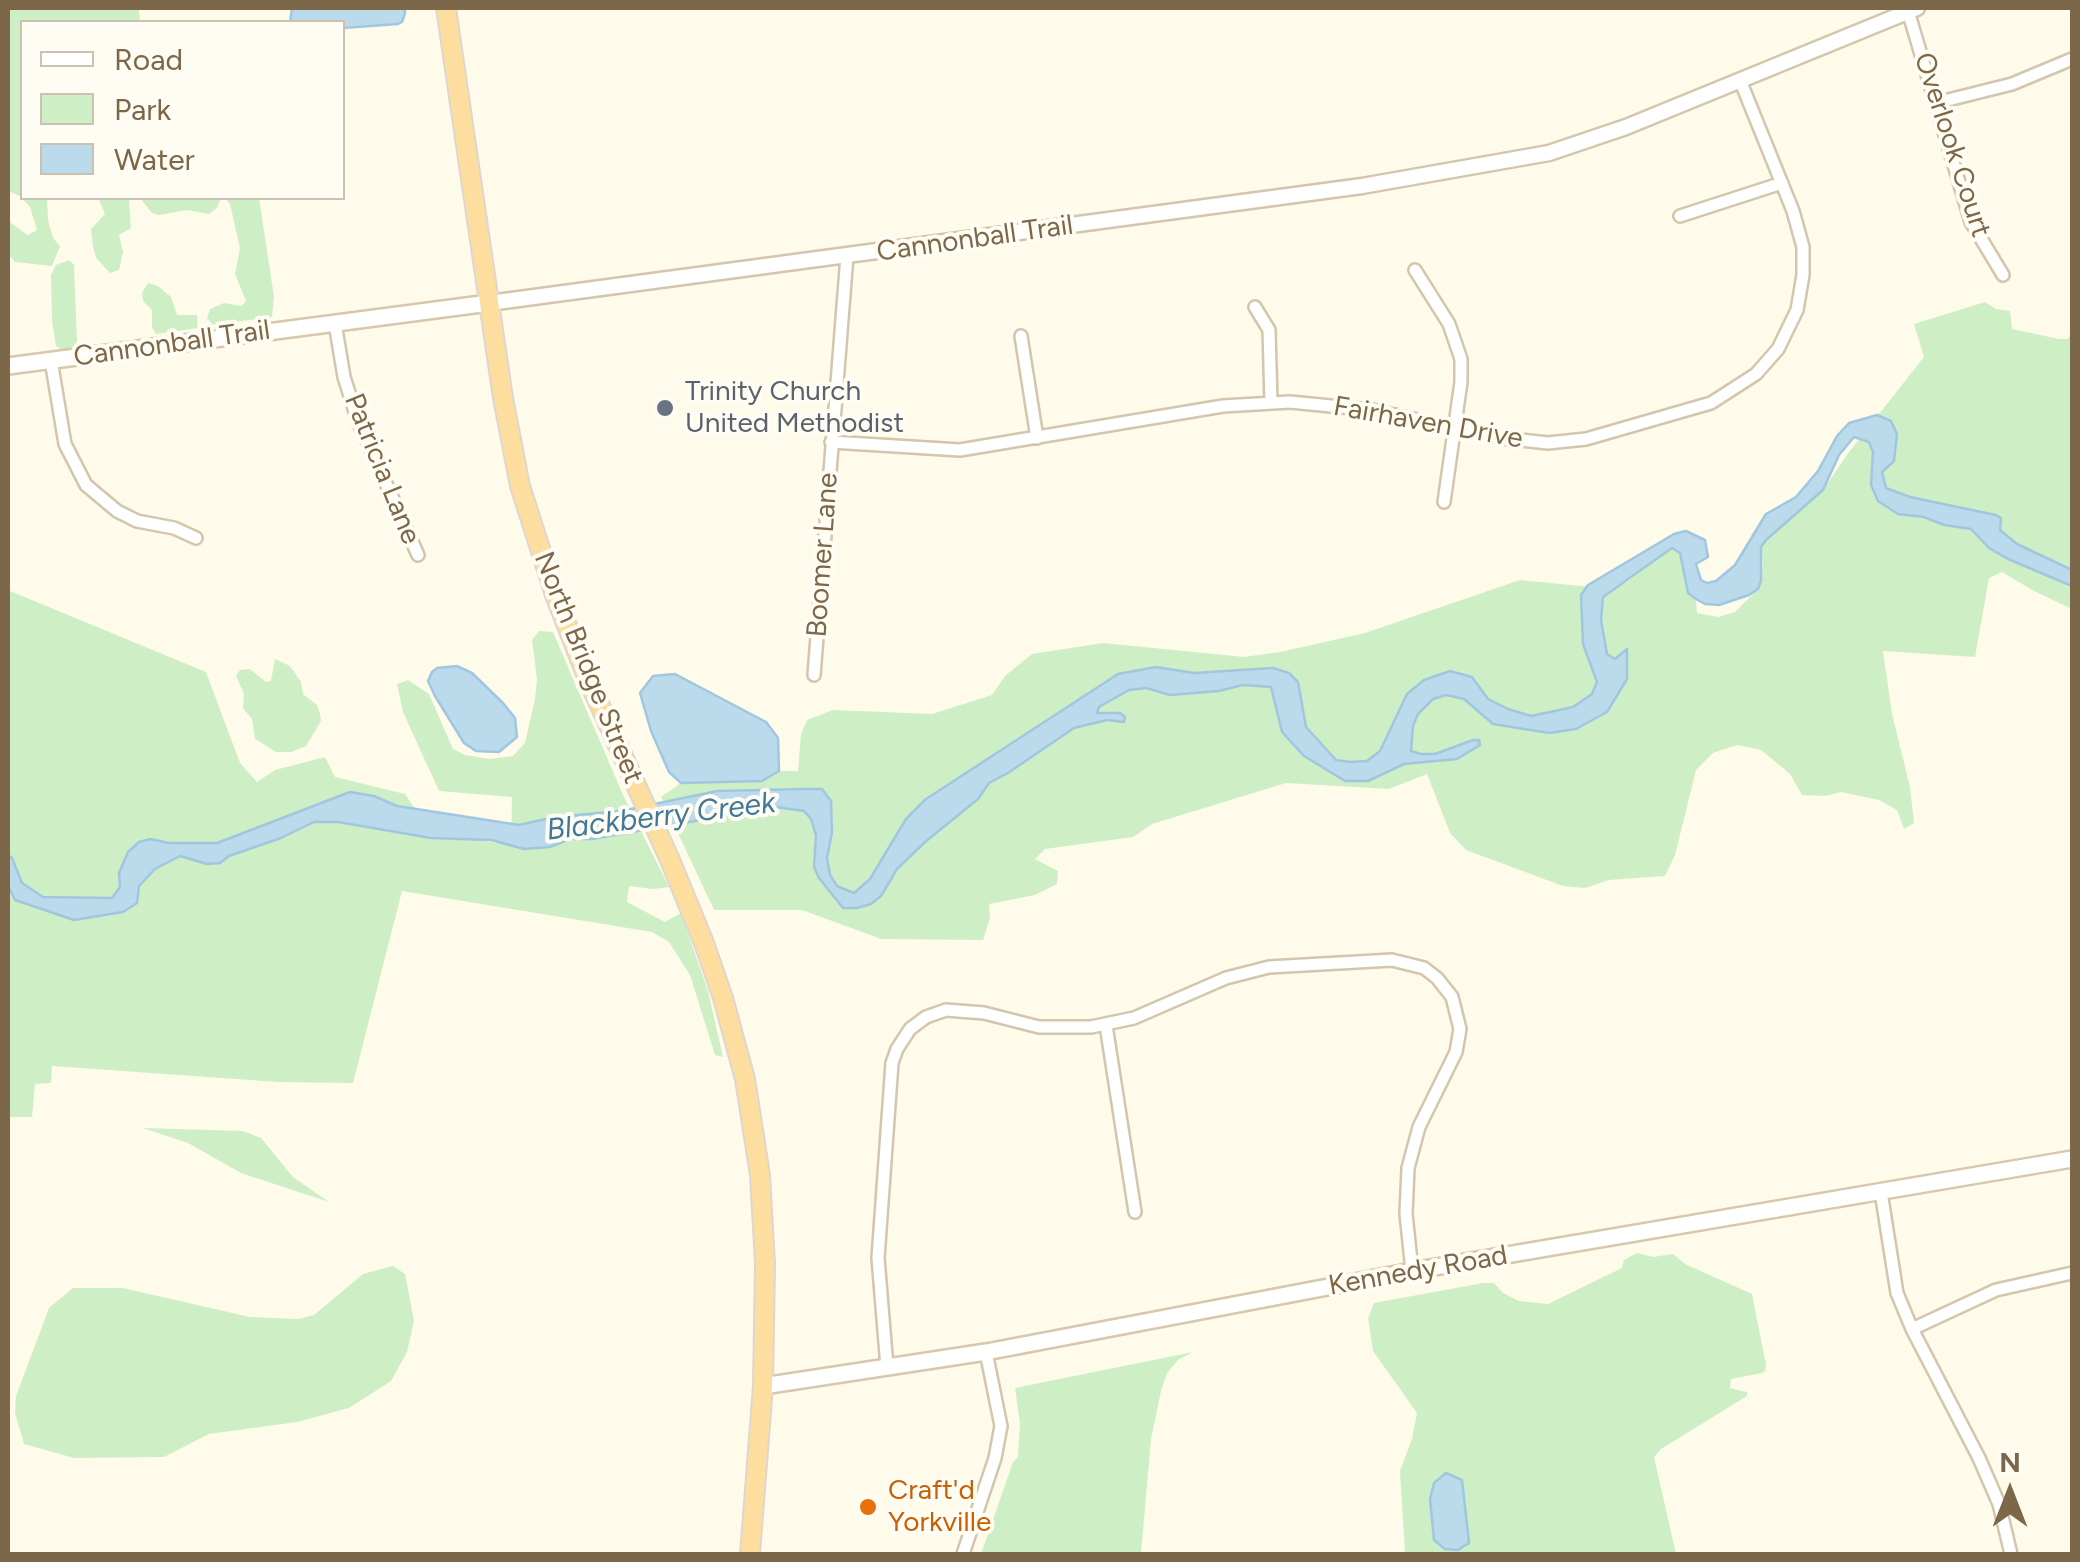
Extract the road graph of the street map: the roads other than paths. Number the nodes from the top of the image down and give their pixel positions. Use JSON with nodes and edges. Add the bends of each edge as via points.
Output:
{"nodes":[{"id":1,"x":446,"y":8,"type":"edge"},
{"id":2,"x":1913,"y":9,"type":"edge"},
{"id":3,"x":2072,"y":59,"type":"edge"},
{"id":4,"x":1740,"y":80,"type":"junction"},
{"id":5,"x":1936,"y":103,"type":"junction"},
{"id":6,"x":1782,"y":183,"type":"junction"},
{"id":7,"x":1680,"y":216,"type":"dead end"},
{"id":8,"x":847,"y":256,"type":"junction"},
{"id":9,"x":1415,"y":270,"type":"dead end"},
{"id":10,"x":2004,"y":275,"type":"dead end"},
{"id":11,"x":489,"y":303,"type":"junction"},
{"id":12,"x":1255,"y":307,"type":"dead end"},
{"id":13,"x":335,"y":323,"type":"junction"},
{"id":14,"x":1020,"y":336,"type":"dead end"},
{"id":15,"x":52,"y":360,"type":"junction"},
{"id":16,"x":8,"y":366,"type":"edge"},
{"id":17,"x":1271,"y":402,"type":"junction"},
{"id":18,"x":1452,"y":428,"type":"junction"},
{"id":19,"x":1038,"y":438,"type":"junction"},
{"id":20,"x":831,"y":442,"type":"junction"},
{"id":21,"x":1444,"y":502,"type":"dead end"},
{"id":22,"x":196,"y":538,"type":"dead end"},
{"id":23,"x":418,"y":555,"type":"dead end"},
{"id":24,"x":814,"y":675,"type":"dead end"},
{"id":25,"x":1106,"y":1025,"type":"junction"},
{"id":26,"x":2072,"y":1159,"type":"edge"},
{"id":27,"x":1881,"y":1192,"type":"junction"},
{"id":28,"x":1135,"y":1212,"type":"dead end"},
{"id":29,"x":1412,"y":1271,"type":"junction"},
{"id":30,"x":2072,"y":1273,"type":"edge"},
{"id":31,"x":1912,"y":1329,"type":"junction"},
{"id":32,"x":986,"y":1352,"type":"junction"},
{"id":33,"x":887,"y":1366,"type":"junction"},
{"id":34,"x":763,"y":1386,"type":"junction"},
{"id":35,"x":750,"y":1554,"type":"edge"},
{"id":36,"x":963,"y":1554,"type":"edge"},
{"id":37,"x":2010,"y":1554,"type":"edge"}],
"edges":[{"from":1,"to":11,"type":"highway","name":"North Bridge Street"},
{"from":2,"to":4,"type":"street","name":"Cannonball Trail"},
{"from":2,"to":5,"type":"street","name":"Overlook Court"},
{"from":3,"to":5,"type":"street","via":[[2012,84]]},
{"from":4,"to":6,"type":"street","name":"Fairhaven Drive"},
{"from":4,"to":8,"type":"street","name":"Cannonball Trail","via":[[1549,153],[1477,168]]},
{"from":5,"to":10,"type":"street","name":"Overlook Court","via":[[1971,222]]},
{"from":6,"to":7,"type":"street"},
{"from":6,"to":18,"type":"street","name":"Fairhaven Drive","via":[[1803,246],[1800,299],[1778,348],[1741,386],[1711,403],[1582,440],[1528,442]]},
{"from":8,"to":11,"type":"street","name":"Cannonball Trail"},
{"from":8,"to":20,"type":"street","name":"Boomer Lane"},
{"from":9,"to":18,"type":"street","via":[[1459,348]]},
{"from":11,"to":13,"type":"main road","name":"Cannonball Trail"},
{"from":11,"to":34,"type":"highway","name":"North Bridge Street","via":[[520,486],[561,611],[670,860],[717,980],[745,1079],[760,1175]]},
{"from":12,"to":17,"type":"street","via":[[1269,330]]},
{"from":13,"to":15,"type":"main road","name":"Cannonball Trail"},
{"from":13,"to":23,"type":"street","name":"Patricia Lane","via":[[358,421]]},
{"from":14,"to":19,"type":"street"},
{"from":15,"to":16,"type":"main road","name":"Cannonball Trail"},
{"from":15,"to":22,"type":"street","via":[[65,444],[86,485],[117,512]]},
{"from":17,"to":18,"type":"street","name":"Fairhaven Drive","via":[[1347,406]]},
{"from":17,"to":19,"type":"street","name":"Fairhaven Drive"},
{"from":18,"to":21,"type":"street"},
{"from":19,"to":20,"type":"street","name":"Fairhaven Drive","via":[[960,450]]},
{"from":20,"to":24,"type":"street","name":"Boomer Lane"},
{"from":25,"to":28,"type":"street"},
{"from":25,"to":29,"type":"street","via":[[1273,966],[1392,960],[1437,978],[1452,997],[1460,1029],[1408,1168]]},
{"from":25,"to":33,"type":"street","via":[[1039,1027],[959,1009],[926,1017],[902,1039],[889,1086],[878,1258]]},
{"from":26,"to":27,"type":"main road","name":"Kennedy Road"},
{"from":27,"to":29,"type":"main road","name":"Kennedy Road"},
{"from":27,"to":31,"type":"street","via":[[1897,1293]]},
{"from":29,"to":32,"type":"main road","name":"Kennedy Road"},
{"from":30,"to":31,"type":"street","via":[[1996,1290]]},
{"from":31,"to":37,"type":"street","via":[[1980,1458]]},
{"from":32,"to":33,"type":"main road","name":"Kennedy Road"},
{"from":32,"to":36,"type":"street","via":[[1000,1426]]},
{"from":33,"to":34,"type":"main road","name":"Kennedy Road"},
{"from":34,"to":35,"type":"highway","name":"North Bridge Street"}]}
